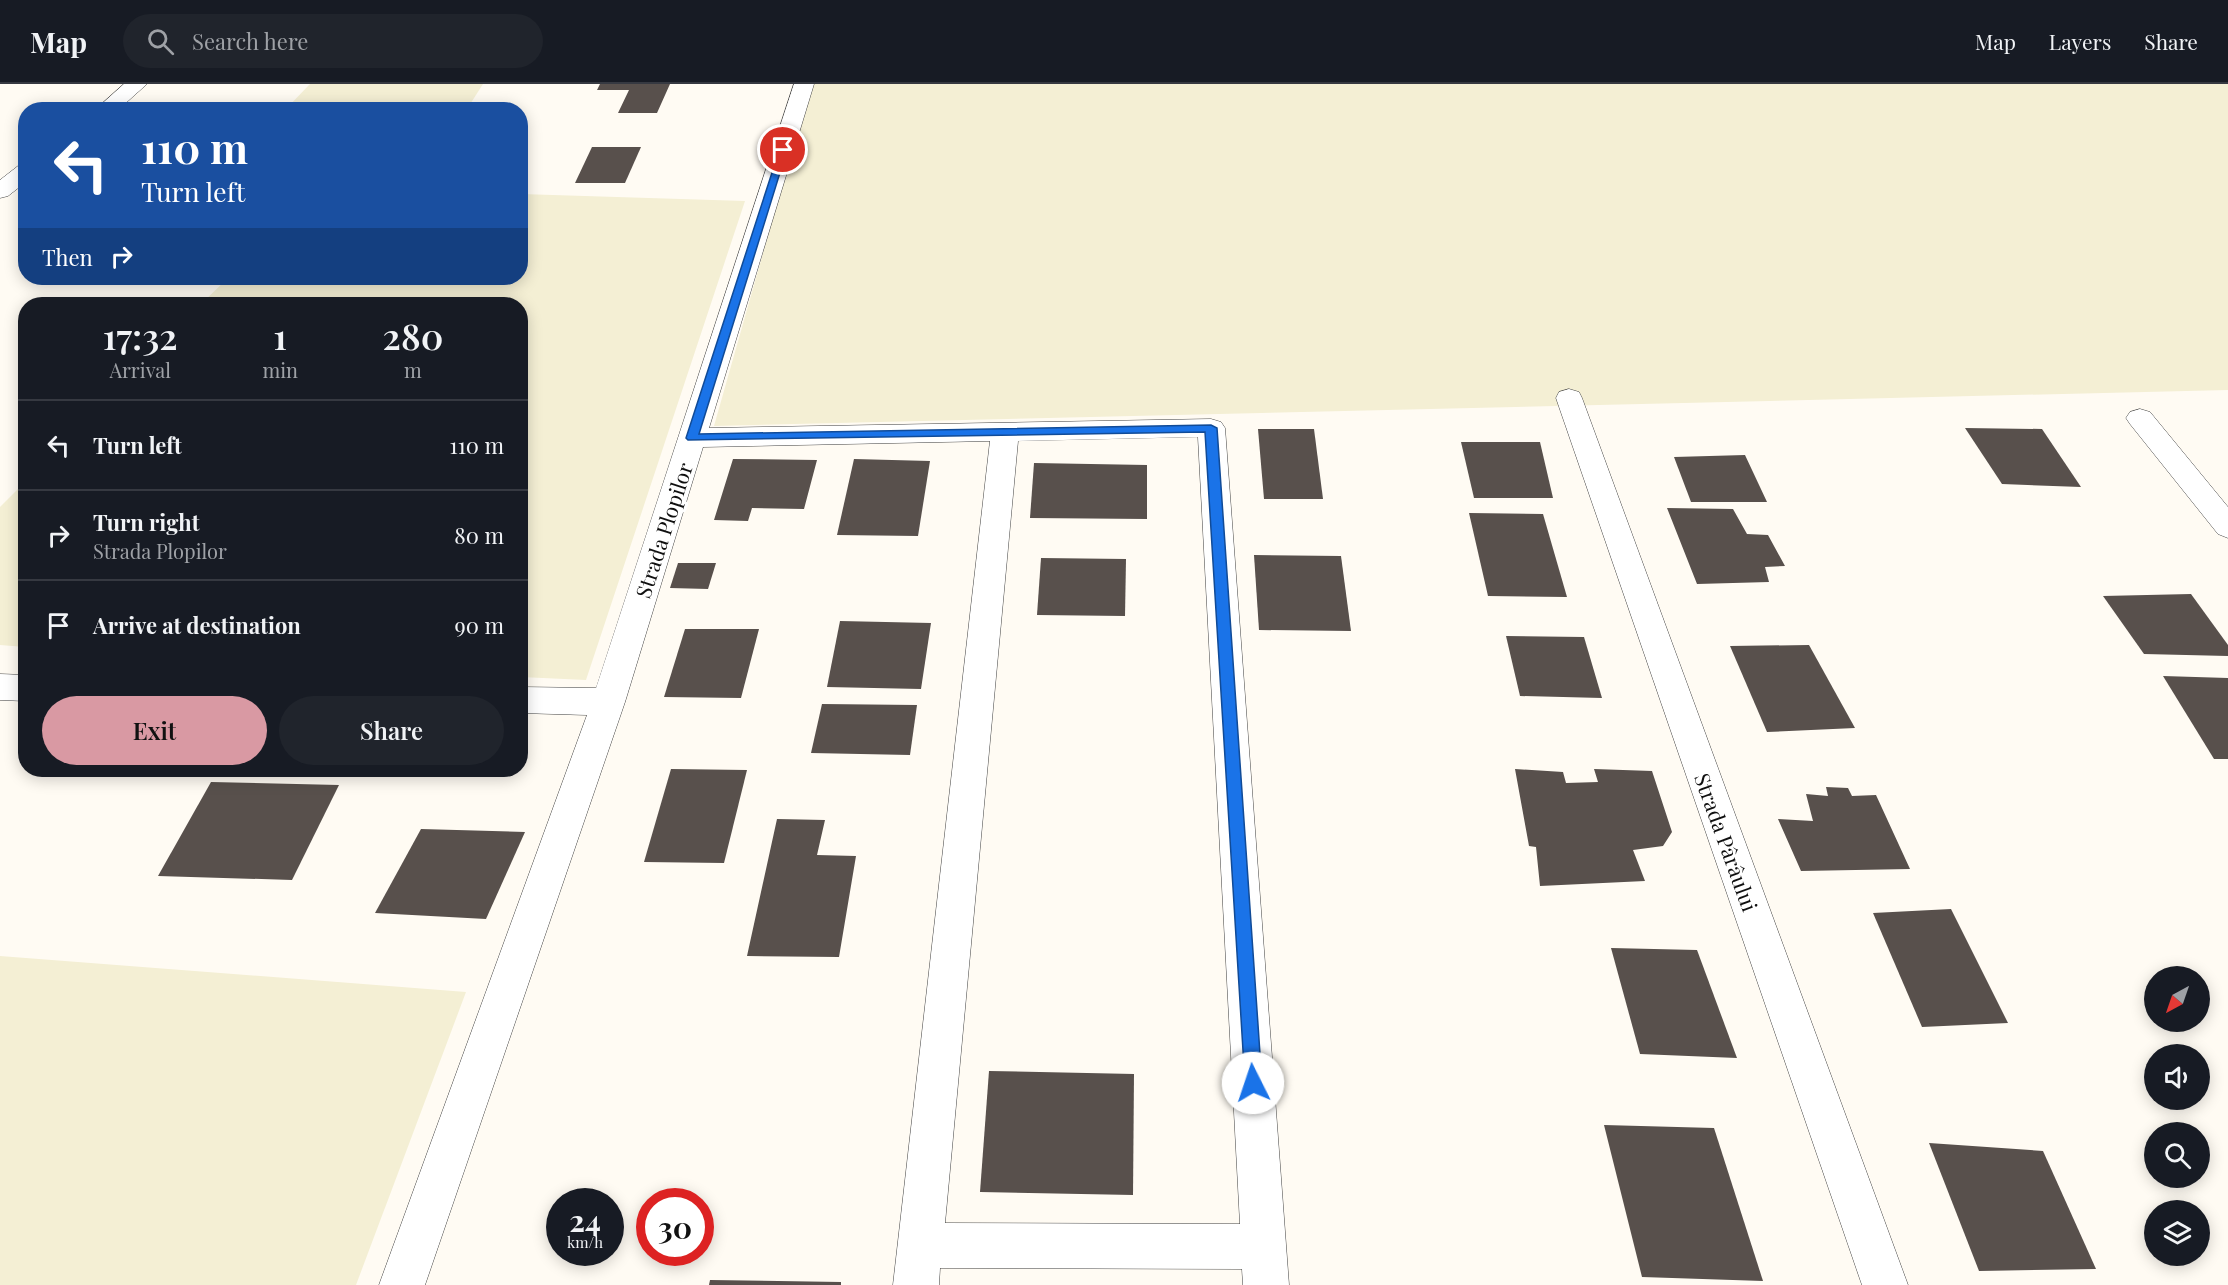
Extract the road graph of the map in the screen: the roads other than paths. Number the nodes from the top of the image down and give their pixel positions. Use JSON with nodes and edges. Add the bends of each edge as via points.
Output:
{"nodes":[{"id":1,"x":137,"y":84,"type":"edge"},
{"id":2,"x":804,"y":84,"type":"edge"},
{"id":3,"x":115,"y":102,"type":"edge"},
{"id":4,"x":18,"y":177,"type":"edge"},
{"id":5,"x":0,"y":191,"type":"edge"},
{"id":6,"x":1569,"y":398,"type":"dead end"},
{"id":7,"x":2140,"y":418,"type":"dead end"},
{"id":8,"x":1005,"y":432,"type":"junction"},
{"id":9,"x":692,"y":438,"type":"junction"},
{"id":10,"x":2228,"y":527,"type":"edge"},
{"id":11,"x":0,"y":687,"type":"edge"},
{"id":12,"x":18,"y":688,"type":"edge"},
{"id":13,"x":528,"y":700,"type":"edge"},
{"id":14,"x":608,"y":702,"type":"junction"},
{"id":15,"x":918,"y":1265,"type":"edge"},
{"id":16,"x":1265,"y":1266,"type":"edge"},
{"id":17,"x":402,"y":1285,"type":"edge"},
{"id":18,"x":1885,"y":1285,"type":"edge"}],
"edges":[{"from":1,"to":3,"type":"street"},
{"from":2,"to":9,"type":"street","name":"Strada Plopilor"},
{"from":4,"to":5,"type":"street"},
{"from":6,"to":18,"type":"street","name":"Strada Pârâului"},
{"from":7,"to":10,"type":"street"},
{"from":8,"to":9,"type":"street"},
{"from":8,"to":15,"type":"street"},
{"from":8,"to":16,"type":"street","via":[[1211,428]]},
{"from":9,"to":14,"type":"street","name":"Strada Plopilor"},
{"from":11,"to":12,"type":"street"},
{"from":13,"to":14,"type":"street"},
{"from":14,"to":17,"type":"street","name":"Strada Plopilor"},
{"from":15,"to":16,"type":"street"}]}
